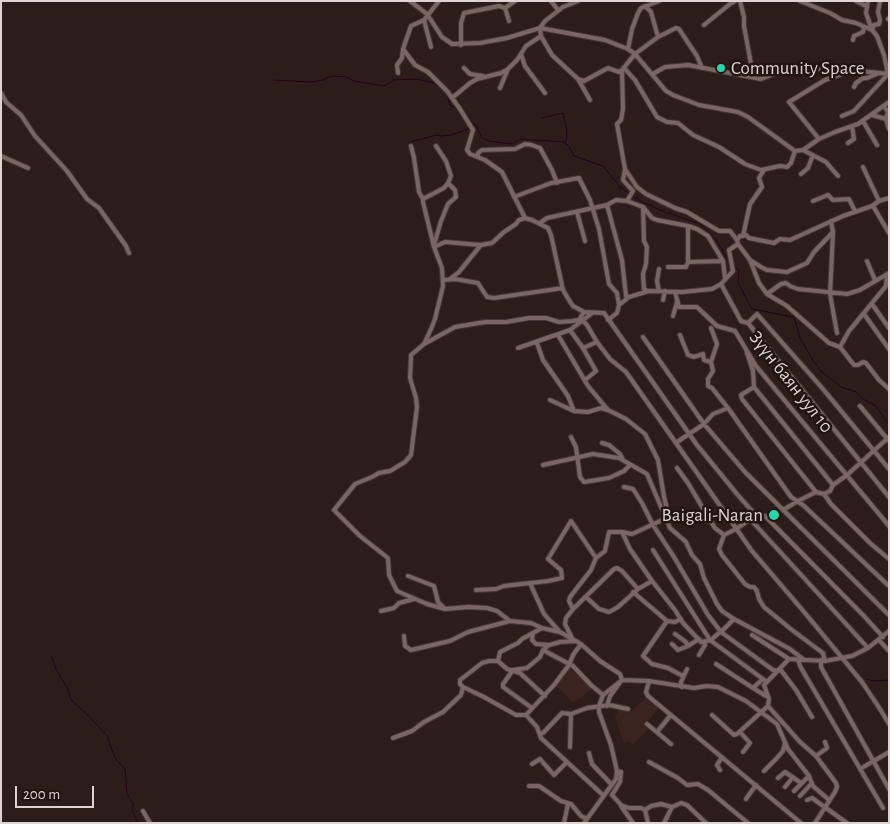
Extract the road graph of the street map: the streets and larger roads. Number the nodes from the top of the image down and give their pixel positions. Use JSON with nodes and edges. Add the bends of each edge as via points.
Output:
{"nodes":[{"id":1,"x":410,"y":1,"type":"edge"},
{"id":2,"x":438,"y":1,"type":"edge"},
{"id":3,"x":499,"y":1,"type":"edge"},
{"id":4,"x":515,"y":1,"type":"edge"},
{"id":5,"x":551,"y":1,"type":"edge"},
{"id":6,"x":578,"y":1,"type":"edge"},
{"id":7,"x":659,"y":1,"type":"edge"},
{"id":8,"x":735,"y":1,"type":"edge"},
{"id":9,"x":740,"y":1,"type":"edge"},
{"id":10,"x":800,"y":1,"type":"edge"},
{"id":11,"x":856,"y":1,"type":"edge"},
{"id":12,"x":868,"y":1,"type":"edge"},
{"id":13,"x":880,"y":1,"type":"edge"},
{"id":14,"x":645,"y":6,"type":"junction"},
{"id":15,"x":866,"y":6,"type":"junction"},
{"id":16,"x":503,"y":7,"type":"junction"},
{"id":17,"x":558,"y":10,"type":"junction"},
{"id":18,"x":427,"y":14,"type":"junction"},
{"id":19,"x":424,"y":20,"type":"junction"},
{"id":20,"x":509,"y":21,"type":"dead end"},
{"id":21,"x":704,"y":25,"type":"dead end"},
{"id":22,"x":864,"y":27,"type":"junction"},
{"id":23,"x":540,"y":28,"type":"junction"},
{"id":24,"x":872,"y":30,"type":"junction"},
{"id":25,"x":541,"y":36,"type":"junction"},
{"id":26,"x":658,"y":37,"type":"junction"},
{"id":27,"x":853,"y":40,"type":"dead end"},
{"id":28,"x":462,"y":45,"type":"junction"},
{"id":29,"x":431,"y":47,"type":"dead end"},
{"id":30,"x":403,"y":49,"type":"junction"},
{"id":31,"x":628,"y":49,"type":"junction"},
{"id":32,"x":521,"y":54,"type":"junction"},
{"id":33,"x":636,"y":54,"type":"junction"},
{"id":34,"x":464,"y":68,"type":"dead end"},
{"id":35,"x":702,"y":68,"type":"junction"},
{"id":36,"x":508,"y":69,"type":"junction"},
{"id":37,"x":623,"y":69,"type":"junction"},
{"id":38,"x":398,"y":73,"type":"dead end"},
{"id":39,"x":847,"y":73,"type":"junction"},
{"id":40,"x":879,"y":73,"type":"junction"},
{"id":41,"x":653,"y":74,"type":"junction"},
{"id":42,"x":888,"y":74,"type":"edge"},
{"id":43,"x":491,"y":76,"type":"junction"},
{"id":44,"x":771,"y":76,"type":"junction"},
{"id":45,"x":578,"y":79,"type":"junction"},
{"id":46,"x":854,"y":87,"type":"dead end"},
{"id":47,"x":500,"y":88,"type":"dead end"},
{"id":48,"x":1,"y":93,"type":"edge"},
{"id":49,"x":545,"y":93,"type":"dead end"},
{"id":50,"x":452,"y":98,"type":"junction"},
{"id":51,"x":590,"y":100,"type":"dead end"},
{"id":52,"x":889,"y":102,"type":"edge"},
{"id":53,"x":884,"y":106,"type":"junction"},
{"id":54,"x":872,"y":115,"type":"junction"},
{"id":55,"x":842,"y":116,"type":"dead end"},
{"id":56,"x":886,"y":119,"type":"junction"},
{"id":57,"x":863,"y":121,"type":"junction"},
{"id":58,"x":852,"y":126,"type":"junction"},
{"id":59,"x":889,"y":129,"type":"edge"},
{"id":60,"x":819,"y":139,"type":"junction"},
{"id":61,"x":848,"y":143,"type":"dead end"},
{"id":62,"x":877,"y":145,"type":"dead end"},
{"id":63,"x":411,"y":146,"type":"dead end"},
{"id":64,"x":436,"y":146,"type":"dead end"},
{"id":65,"x":803,"y":150,"type":"junction"},
{"id":66,"x":795,"y":151,"type":"junction"},
{"id":67,"x":813,"y":155,"type":"junction"},
{"id":68,"x":1,"y":156,"type":"edge"},
{"id":69,"x":478,"y":157,"type":"junction"},
{"id":70,"x":863,"y":167,"type":"dead end"},
{"id":71,"x":28,"y":168,"type":"dead end"},
{"id":72,"x":625,"y":169,"type":"junction"},
{"id":73,"x":764,"y":170,"type":"junction"},
{"id":74,"x":802,"y":174,"type":"dead end"},
{"id":75,"x":838,"y":176,"type":"dead end"},
{"id":76,"x":557,"y":183,"type":"junction"},
{"id":77,"x":448,"y":184,"type":"junction"},
{"id":78,"x":514,"y":197,"type":"junction"},
{"id":79,"x":889,"y":198,"type":"edge"},
{"id":80,"x":423,"y":199,"type":"junction"},
{"id":81,"x":627,"y":201,"type":"junction"},
{"id":82,"x":813,"y":201,"type":"dead end"},
{"id":83,"x":879,"y":201,"type":"junction"},
{"id":84,"x":607,"y":205,"type":"junction"},
{"id":85,"x":873,"y":206,"type":"junction"},
{"id":86,"x":643,"y":207,"type":"junction"},
{"id":87,"x":592,"y":208,"type":"junction"},
{"id":88,"x":855,"y":210,"type":"junction"},
{"id":89,"x":577,"y":212,"type":"junction"},
{"id":90,"x":525,"y":218,"type":"junction"},
{"id":91,"x":831,"y":221,"type":"junction"},
{"id":92,"x":540,"y":223,"type":"junction"},
{"id":93,"x":688,"y":226,"type":"junction"},
{"id":94,"x":833,"y":232,"type":"junction"},
{"id":95,"x":889,"y":233,"type":"edge"},
{"id":96,"x":743,"y":236,"type":"junction"},
{"id":97,"x":585,"y":240,"type":"dead end"},
{"id":98,"x":738,"y":242,"type":"junction"},
{"id":99,"x":480,"y":246,"type":"dead end"},
{"id":100,"x":434,"y":247,"type":"junction"},
{"id":101,"x":129,"y":253,"type":"dead end"},
{"id":102,"x":750,"y":260,"type":"junction"},
{"id":103,"x":867,"y":260,"type":"dead end"},
{"id":104,"x":723,"y":261,"type":"junction"},
{"id":105,"x":688,"y":262,"type":"junction"},
{"id":106,"x":668,"y":266,"type":"dead end"},
{"id":107,"x":659,"y":269,"type":"dead end"},
{"id":108,"x":787,"y":272,"type":"junction"},
{"id":109,"x":888,"y":274,"type":"edge"},
{"id":110,"x":725,"y":278,"type":"junction"},
{"id":111,"x":449,"y":279,"type":"junction"},
{"id":112,"x":875,"y":280,"type":"junction"},
{"id":113,"x":444,"y":281,"type":"junction"},
{"id":114,"x":786,"y":283,"type":"junction"},
{"id":115,"x":720,"y":284,"type":"junction"},
{"id":116,"x":563,"y":288,"type":"junction"},
{"id":117,"x":649,"y":291,"type":"junction"},
{"id":118,"x":659,"y":291,"type":"junction"},
{"id":119,"x":665,"y":291,"type":"junction"},
{"id":120,"x":830,"y":291,"type":"junction"},
{"id":121,"x":675,"y":292,"type":"junction"},
{"id":122,"x":767,"y":294,"type":"junction"},
{"id":123,"x":629,"y":297,"type":"junction"},
{"id":124,"x":663,"y":300,"type":"dead end"},
{"id":125,"x":677,"y":302,"type":"junction"},
{"id":126,"x":872,"y":304,"type":"junction"},
{"id":127,"x":619,"y":305,"type":"junction"},
{"id":128,"x":584,"y":312,"type":"junction"},
{"id":129,"x":594,"y":313,"type":"junction"},
{"id":130,"x":864,"y":314,"type":"junction"},
{"id":131,"x":673,"y":316,"type":"dead end"},
{"id":132,"x":608,"y":320,"type":"junction"},
{"id":133,"x":583,"y":321,"type":"junction"},
{"id":134,"x":748,"y":323,"type":"junction"},
{"id":135,"x":712,"y":328,"type":"dead end"},
{"id":136,"x":889,"y":328,"type":"edge"},
{"id":137,"x":570,"y":330,"type":"junction"},
{"id":138,"x":837,"y":333,"type":"dead end"},
{"id":139,"x":558,"y":335,"type":"junction"},
{"id":140,"x":680,"y":335,"type":"dead end"},
{"id":141,"x":643,"y":337,"type":"dead end"},
{"id":142,"x":537,"y":342,"type":"junction"},
{"id":143,"x":597,"y":342,"type":"junction"},
{"id":144,"x":424,"y":344,"type":"junction"},
{"id":145,"x":840,"y":347,"type":"junction"},
{"id":146,"x":518,"y":348,"type":"dead end"},
{"id":147,"x":583,"y":348,"type":"junction"},
{"id":148,"x":889,"y":349,"type":"edge"},
{"id":149,"x":711,"y":362,"type":"junction"},
{"id":150,"x":754,"y":366,"type":"junction"},
{"id":151,"x":585,"y":380,"type":"junction"},
{"id":152,"x":754,"y":387,"type":"junction"},
{"id":153,"x":889,"y":388,"type":"edge"},
{"id":154,"x":550,"y":400,"type":"dead end"},
{"id":155,"x":860,"y":406,"type":"dead end"},
{"id":156,"x":728,"y":408,"type":"junction"},
{"id":157,"x":608,"y":410,"type":"junction"},
{"id":158,"x":574,"y":411,"type":"junction"},
{"id":159,"x":704,"y":424,"type":"junction"},
{"id":160,"x":688,"y":433,"type":"junction"},
{"id":161,"x":571,"y":437,"type":"dead end"},
{"id":162,"x":888,"y":439,"type":"edge"},
{"id":163,"x":677,"y":442,"type":"junction"},
{"id":164,"x":602,"y":443,"type":"dead end"},
{"id":165,"x":873,"y":450,"type":"junction"},
{"id":166,"x":576,"y":458,"type":"junction"},
{"id":167,"x":624,"y":462,"type":"junction"},
{"id":168,"x":860,"y":462,"type":"junction"},
{"id":169,"x":544,"y":465,"type":"dead end"},
{"id":170,"x":630,"y":465,"type":"junction"},
{"id":171,"x":677,"y":468,"type":"dead end"},
{"id":172,"x":889,"y":469,"type":"edge"},
{"id":173,"x":848,"y":475,"type":"junction"},
{"id":174,"x":833,"y":485,"type":"junction"},
{"id":175,"x":624,"y":487,"type":"dead end"},
{"id":176,"x":816,"y":492,"type":"junction"},
{"id":177,"x":824,"y":494,"type":"junction"},
{"id":178,"x":889,"y":497,"type":"edge"},
{"id":179,"x":798,"y":501,"type":"junction"},
{"id":180,"x":783,"y":510,"type":"junction"},
{"id":181,"x":758,"y":514,"type":"junction"},
{"id":182,"x":667,"y":518,"type":"junction"},
{"id":183,"x":750,"y":520,"type":"junction"},
{"id":184,"x":711,"y":522,"type":"junction"},
{"id":185,"x":653,"y":525,"type":"junction"},
{"id":186,"x":889,"y":526,"type":"edge"},
{"id":187,"x":736,"y":530,"type":"junction"},
{"id":188,"x":622,"y":532,"type":"junction"},
{"id":189,"x":724,"y":535,"type":"junction"},
{"id":190,"x":653,"y":550,"type":"dead end"},
{"id":191,"x":596,"y":558,"type":"junction"},
{"id":192,"x":889,"y":559,"type":"edge"},
{"id":193,"x":408,"y":576,"type":"dead end"},
{"id":194,"x":652,"y":581,"type":"junction"},
{"id":195,"x":530,"y":583,"type":"junction"},
{"id":196,"x":889,"y":586,"type":"edge"},
{"id":197,"x":638,"y":589,"type":"junction"},
{"id":198,"x":476,"y":590,"type":"dead end"},
{"id":199,"x":633,"y":592,"type":"junction"},
{"id":200,"x":586,"y":597,"type":"junction"},
{"id":201,"x":414,"y":599,"type":"junction"},
{"id":202,"x":445,"y":608,"type":"junction"},
{"id":203,"x":573,"y":609,"type":"junction"},
{"id":204,"x":381,"y":611,"type":"dead end"},
{"id":205,"x":889,"y":615,"type":"edge"},
{"id":206,"x":680,"y":619,"type":"junction"},
{"id":207,"x":734,"y":619,"type":"junction"},
{"id":208,"x":510,"y":621,"type":"junction"},
{"id":209,"x":667,"y":621,"type":"junction"},
{"id":210,"x":542,"y":628,"type":"junction"},
{"id":211,"x":889,"y":631,"type":"edge"},
{"id":212,"x":560,"y":632,"type":"junction"},
{"id":213,"x":720,"y":632,"type":"junction"},
{"id":214,"x":533,"y":633,"type":"junction"},
{"id":215,"x":675,"y":634,"type":"dead end"},
{"id":216,"x":752,"y":634,"type":"dead end"},
{"id":217,"x":404,"y":636,"type":"dead end"},
{"id":218,"x":881,"y":638,"type":"junction"},
{"id":219,"x":574,"y":639,"type":"junction"},
{"id":220,"x":699,"y":639,"type":"junction"},
{"id":221,"x":710,"y":640,"type":"junction"},
{"id":222,"x":704,"y":642,"type":"junction"},
{"id":223,"x":581,"y":644,"type":"junction"},
{"id":224,"x":549,"y":645,"type":"junction"},
{"id":225,"x":688,"y":646,"type":"junction"},
{"id":226,"x":868,"y":648,"type":"junction"},
{"id":227,"x":543,"y":650,"type":"junction"},
{"id":228,"x":668,"y":650,"type":"dead end"},
{"id":229,"x":889,"y":650,"type":"edge"},
{"id":230,"x":699,"y":655,"type":"dead end"},
{"id":231,"x":852,"y":656,"type":"junction"},
{"id":232,"x":842,"y":658,"type":"junction"},
{"id":233,"x":789,"y":659,"type":"junction"},
{"id":234,"x":800,"y":659,"type":"junction"},
{"id":235,"x":823,"y":660,"type":"junction"},
{"id":236,"x":498,"y":661,"type":"junction"},
{"id":237,"x":716,"y":664,"type":"dead end"},
{"id":238,"x":570,"y":665,"type":"junction"},
{"id":239,"x":847,"y":665,"type":"junction"},
{"id":240,"x":687,"y":669,"type":"dead end"},
{"id":241,"x":513,"y":670,"type":"junction"},
{"id":242,"x":779,"y":670,"type":"junction"},
{"id":243,"x":683,"y":676,"type":"junction"},
{"id":244,"x":622,"y":680,"type":"junction"},
{"id":245,"x":649,"y":681,"type":"junction"},
{"id":246,"x":765,"y":681,"type":"junction"},
{"id":247,"x":463,"y":687,"type":"junction"},
{"id":248,"x":682,"y":687,"type":"junction"},
{"id":249,"x":753,"y":688,"type":"junction"},
{"id":250,"x":603,"y":695,"type":"junction"},
{"id":251,"x":545,"y":696,"type":"junction"},
{"id":252,"x":768,"y":697,"type":"junction"},
{"id":253,"x":598,"y":706,"type":"junction"},
{"id":254,"x":607,"y":706,"type":"junction"},
{"id":255,"x":768,"y":706,"type":"junction"},
{"id":256,"x":532,"y":708,"type":"junction"},
{"id":257,"x":628,"y":709,"type":"dead end"},
{"id":258,"x":761,"y":712,"type":"junction"},
{"id":259,"x":571,"y":714,"type":"junction"},
{"id":260,"x":526,"y":715,"type":"junction"},
{"id":261,"x":712,"y":715,"type":"dead end"},
{"id":262,"x":670,"y":716,"type":"junction"},
{"id":263,"x":812,"y":717,"type":"dead end"},
{"id":264,"x":647,"y":724,"type":"dead end"},
{"id":265,"x":889,"y":724,"type":"edge"},
{"id":266,"x":784,"y":725,"type":"junction"},
{"id":267,"x":657,"y":732,"type":"junction"},
{"id":268,"x":740,"y":732,"type":"junction"},
{"id":269,"x":540,"y":735,"type":"junction"},
{"id":270,"x":393,"y":738,"type":"dead end"},
{"id":271,"x":785,"y":742,"type":"junction"},
{"id":272,"x":825,"y":742,"type":"dead end"},
{"id":273,"x":671,"y":744,"type":"dead end"},
{"id":274,"x":570,"y":746,"type":"dead end"},
{"id":275,"x":743,"y":752,"type":"dead end"},
{"id":276,"x":889,"y":752,"type":"edge"},
{"id":277,"x":590,"y":753,"type":"dead end"},
{"id":278,"x":816,"y":756,"type":"junction"},
{"id":279,"x":722,"y":757,"type":"junction"},
{"id":280,"x":567,"y":762,"type":"junction"},
{"id":281,"x":649,"y":762,"type":"dead end"},
{"id":282,"x":873,"y":762,"type":"junction"},
{"id":283,"x":532,"y":764,"type":"dead end"},
{"id":284,"x":860,"y":769,"type":"junction"},
{"id":285,"x":720,"y":770,"type":"dead end"},
{"id":286,"x":764,"y":770,"type":"dead end"},
{"id":287,"x":617,"y":771,"type":"junction"},
{"id":288,"x":809,"y":776,"type":"junction"},
{"id":289,"x":793,"y":777,"type":"junction"},
{"id":290,"x":778,"y":778,"type":"dead end"},
{"id":291,"x":801,"y":783,"type":"junction"},
{"id":292,"x":812,"y":783,"type":"junction"},
{"id":293,"x":612,"y":785,"type":"junction"},
{"id":294,"x":756,"y":785,"type":"junction"},
{"id":295,"x":529,"y":786,"type":"dead end"},
{"id":296,"x":785,"y":787,"type":"dead end"},
{"id":297,"x":889,"y":789,"type":"edge"},
{"id":298,"x":794,"y":791,"type":"dead end"},
{"id":299,"x":604,"y":796,"type":"junction"},
{"id":300,"x":800,"y":796,"type":"dead end"},
{"id":301,"x":746,"y":799,"type":"dead end"},
{"id":302,"x":807,"y":800,"type":"dead end"},
{"id":303,"x":829,"y":800,"type":"junction"},
{"id":304,"x":568,"y":804,"type":"junction"},
{"id":305,"x":621,"y":805,"type":"junction"},
{"id":306,"x":672,"y":807,"type":"junction"},
{"id":307,"x":824,"y":807,"type":"junction"},
{"id":308,"x":883,"y":808,"type":"dead end"},
{"id":309,"x":645,"y":810,"type":"junction"},
{"id":310,"x":143,"y":811,"type":"dead end"},
{"id":311,"x":586,"y":821,"type":"edge"},
{"id":312,"x":816,"y":821,"type":"edge"},
{"id":313,"x":150,"y":823,"type":"edge"},
{"id":314,"x":564,"y":823,"type":"edge"},
{"id":315,"x":633,"y":823,"type":"edge"},
{"id":316,"x":648,"y":823,"type":"edge"},
{"id":317,"x":664,"y":823,"type":"edge"},
{"id":318,"x":706,"y":823,"type":"edge"},
{"id":319,"x":748,"y":823,"type":"edge"},
{"id":320,"x":802,"y":823,"type":"edge"},
{"id":321,"x":824,"y":823,"type":"edge"},
{"id":322,"x":847,"y":823,"type":"edge"}],
"edges":[{"from":1,"to":18,"type":"street"},
{"from":2,"to":18,"type":"street"},
{"from":3,"to":16,"type":"street"},
{"from":4,"to":16,"type":"street"},
{"from":5,"to":17,"type":"street"},
{"from":6,"to":17,"type":"street"},
{"from":7,"to":14,"type":"street"},
{"from":8,"to":21,"type":"street"},
{"from":9,"to":44,"type":"street","via":[[751,64],[756,70]]},
{"from":10,"to":22,"type":"street"},
{"from":11,"to":15,"type":"street"},
{"from":12,"to":15,"type":"street"},
{"from":13,"to":24,"type":"street","via":[[880,20]]},
{"from":14,"to":26,"type":"street","via":[[651,12]]},
{"from":14,"to":31,"type":"street","via":[[634,23]]},
{"from":15,"to":24,"type":"street","via":[[866,17]]},
{"from":16,"to":20,"type":"street"},
{"from":16,"to":28,"type":"street","via":[[464,13]]},
{"from":17,"to":23,"type":"street"},
{"from":18,"to":19,"type":"street"},
{"from":18,"to":28,"type":"street","via":[[446,41]]},
{"from":19,"to":29,"type":"street"},
{"from":19,"to":30,"type":"street","via":[[409,30]]},
{"from":22,"to":24,"type":"street"},
{"from":22,"to":27,"type":"street"},
{"from":23,"to":25,"type":"street"},
{"from":23,"to":28,"type":"street","via":[[507,38]]},
{"from":23,"to":31,"type":"street","via":[[605,40]]},
{"from":24,"to":42,"type":"street","via":[[884,55]]},
{"from":25,"to":32,"type":"street","via":[[526,46]]},
{"from":25,"to":45,"type":"street","via":[[552,55]]},
{"from":26,"to":33,"type":"street"},
{"from":26,"to":35,"type":"street","via":[[679,29]]},
{"from":30,"to":38,"type":"street","via":[[397,65]]},
{"from":30,"to":50,"type":"street","via":[[415,65],[428,72]]},
{"from":31,"to":33,"type":"street"},
{"from":32,"to":36,"type":"street"},
{"from":32,"to":49,"type":"street","via":[[525,66]]},
{"from":33,"to":37,"type":"street"},
{"from":33,"to":41,"type":"street"},
{"from":34,"to":43,"type":"street","via":[[470,74]]},
{"from":35,"to":41,"type":"street","via":[[665,66]]},
{"from":35,"to":44,"type":"street","via":[[761,79]]},
{"from":36,"to":43,"type":"street"},
{"from":36,"to":47,"type":"street"},
{"from":37,"to":45,"type":"street","via":[[619,72],[608,68],[584,81]]},
{"from":37,"to":72,"type":"street","via":[[624,109],[617,124]]},
{"from":37,"to":73,"type":"street","via":[[635,80],[660,119],[678,123],[738,161]]},
{"from":39,"to":40,"type":"street"},
{"from":39,"to":44,"type":"street","via":[[792,67]]},
{"from":39,"to":60,"type":"street","via":[[825,80],[789,102]]},
{"from":40,"to":42,"type":"street"},
{"from":40,"to":46,"type":"street","via":[[863,78]]},
{"from":41,"to":66,"type":"street","via":[[666,91],[678,98],[748,116]]},
{"from":42,"to":55,"type":"street","via":[[854,111]]},
{"from":43,"to":50,"type":"street","via":[[470,83]]},
{"from":45,"to":51,"type":"street"},
{"from":48,"to":101,"type":"street","via":[[98,208]]},
{"from":50,"to":69,"type":"street","via":[[473,130],[467,150]]},
{"from":52,"to":53,"type":"street"},
{"from":53,"to":54,"type":"street"},
{"from":53,"to":56,"type":"street","via":[[888,112]]},
{"from":54,"to":56,"type":"street"},
{"from":54,"to":57,"type":"street"},
{"from":56,"to":59,"type":"street"},
{"from":57,"to":58,"type":"street"},
{"from":57,"to":62,"type":"street"},
{"from":58,"to":60,"type":"street"},
{"from":58,"to":61,"type":"street","via":[[854,139]]},
{"from":60,"to":65,"type":"street"},
{"from":63,"to":80,"type":"street"},
{"from":64,"to":77,"type":"street","via":[[449,167],[451,176]]},
{"from":65,"to":66,"type":"street"},
{"from":65,"to":67,"type":"street"},
{"from":66,"to":73,"type":"street","via":[[786,167]]},
{"from":67,"to":74,"type":"street"},
{"from":67,"to":75,"type":"street","via":[[826,162]]},
{"from":68,"to":71,"type":"street"},
{"from":69,"to":76,"type":"street","via":[[478,153],[487,149],[532,145],[540,148]]},
{"from":69,"to":78,"type":"street","via":[[502,172]]},
{"from":70,"to":83,"type":"street"},
{"from":72,"to":81,"type":"street","via":[[623,180],[632,190]]},
{"from":72,"to":98,"type":"street","via":[[646,194],[719,230],[730,231]]},
{"from":73,"to":96,"type":"street","via":[[759,178],[762,187],[750,204]]},
{"from":76,"to":78,"type":"street"},
{"from":76,"to":87,"type":"street","via":[[579,178]]},
{"from":77,"to":80,"type":"street"},
{"from":77,"to":100,"type":"street","via":[[455,190],[456,197],[448,204]]},
{"from":78,"to":90,"type":"street"},
{"from":79,"to":83,"type":"street"},
{"from":80,"to":100,"type":"street"},
{"from":81,"to":84,"type":"street","via":[[616,200]]},
{"from":81,"to":86,"type":"street"},
{"from":82,"to":88,"type":"street","via":[[828,195],[833,200],[849,199]]},
{"from":83,"to":85,"type":"street"},
{"from":84,"to":87,"type":"street"},
{"from":84,"to":123,"type":"street","via":[[622,260],[626,296]]},
{"from":85,"to":88,"type":"street"},
{"from":85,"to":95,"type":"street"},
{"from":86,"to":93,"type":"street","via":[[652,218]]},
{"from":86,"to":117,"type":"street","via":[[647,247],[644,289]]},
{"from":87,"to":89,"type":"street"},
{"from":87,"to":127,"type":"street","via":[[609,284],[618,294]]},
{"from":88,"to":91,"type":"street"},
{"from":89,"to":92,"type":"street","via":[[547,218]]},
{"from":89,"to":97,"type":"street"},
{"from":90,"to":92,"type":"street"},
{"from":90,"to":100,"type":"street","via":[[492,243],[445,242]]},
{"from":91,"to":94,"type":"street"},
{"from":91,"to":96,"type":"street","via":[[790,240],[774,242]]},
{"from":92,"to":116,"type":"street","via":[[548,228],[551,235]]},
{"from":93,"to":104,"type":"street","via":[[708,236]]},
{"from":93,"to":105,"type":"street"},
{"from":94,"to":108,"type":"street","via":[[807,263]]},
{"from":94,"to":120,"type":"street"},
{"from":96,"to":98,"type":"street"},
{"from":98,"to":102,"type":"street"},
{"from":98,"to":110,"type":"street","via":[[729,250],[733,271]]},
{"from":99,"to":111,"type":"street"},
{"from":100,"to":113,"type":"street"},
{"from":102,"to":108,"type":"street","via":[[767,270]]},
{"from":102,"to":122,"type":"street"},
{"from":103,"to":112,"type":"street"},
{"from":104,"to":105,"type":"street"},
{"from":104,"to":110,"type":"street"},
{"from":105,"to":106,"type":"street","via":[[686,267]]},
{"from":107,"to":118,"type":"street"},
{"from":108,"to":114,"type":"street"},
{"from":109,"to":112,"type":"street"},
{"from":109,"to":126,"type":"street","via":[[886,286]]},
{"from":110,"to":115,"type":"street"},
{"from":111,"to":113,"type":"street"},
{"from":111,"to":116,"type":"street","via":[[478,283],[488,297],[494,298]]},
{"from":112,"to":120,"type":"street","via":[[847,294]]},
{"from":113,"to":144,"type":"street","via":[[435,319]]},
{"from":114,"to":120,"type":"street","via":[[798,289]]},
{"from":114,"to":122,"type":"street"},
{"from":115,"to":121,"type":"street","via":[[712,289]]},
{"from":115,"to":134,"type":"street","via":[[741,321]]},
{"from":116,"to":128,"type":"street","via":[[574,306]]},
{"from":117,"to":118,"type":"street"},
{"from":117,"to":123,"type":"street"},
{"from":118,"to":119,"type":"street"},
{"from":119,"to":121,"type":"street"},
{"from":119,"to":124,"type":"street"},
{"from":120,"to":138,"type":"street"},
{"from":121,"to":125,"type":"street"},
{"from":122,"to":145,"type":"street","via":[[787,306],[829,343]]},
{"from":123,"to":127,"type":"street"},
{"from":125,"to":131,"type":"street"},
{"from":125,"to":150,"type":"street","name":"Зүүн баян уул 10","via":[[679,307],[697,307],[717,326],[735,331]]},
{"from":126,"to":130,"type":"street"},
{"from":126,"to":136,"type":"street"},
{"from":127,"to":132,"type":"street","via":[[616,314]]},
{"from":128,"to":129,"type":"street"},
{"from":128,"to":144,"type":"street","via":[[579,320],[572,321],[529,318],[455,327]]},
{"from":129,"to":132,"type":"street","via":[[604,313]]},
{"from":129,"to":133,"type":"street"},
{"from":130,"to":145,"type":"street"},
{"from":130,"to":148,"type":"street"},
{"from":132,"to":160,"type":"street"},
{"from":133,"to":137,"type":"street"},
{"from":133,"to":143,"type":"street"},
{"from":134,"to":165,"type":"street","via":[[757,314]]},
{"from":134,"to":168,"type":"street"},
{"from":135,"to":149,"type":"street","via":[[717,344]]},
{"from":137,"to":139,"type":"street"},
{"from":137,"to":147,"type":"street"},
{"from":139,"to":142,"type":"street"},
{"from":139,"to":151,"type":"street"},
{"from":140,"to":149,"type":"street","via":[[688,355],[703,354],[704,360]]},
{"from":141,"to":159,"type":"street"},
{"from":142,"to":146,"type":"street"},
{"from":142,"to":158,"type":"street","via":[[543,360],[568,396]]},
{"from":143,"to":147,"type":"street"},
{"from":143,"to":163,"type":"street","via":[[626,372]]},
{"from":144,"to":201,"type":"street","via":[[411,358],[410,378],[417,407],[410,458],[390,471],[355,484],[334,510],[388,558],[389,575],[396,591]]},
{"from":145,"to":153,"type":"street","via":[[854,365],[866,363]]},
{"from":147,"to":151,"type":"street","via":[[596,371]]},
{"from":149,"to":156,"type":"street","via":[[713,371],[708,386]]},
{"from":150,"to":152,"type":"street"},
{"from":150,"to":173,"type":"street","name":"Зүүн баян уул 10"},
{"from":151,"to":157,"type":"street"},
{"from":152,"to":174,"type":"street"},
{"from":152,"to":176,"type":"street","via":[[741,395],[742,399]]},
{"from":154,"to":158,"type":"street"},
{"from":155,"to":162,"type":"street"},
{"from":156,"to":159,"type":"street","via":[[713,414]]},
{"from":156,"to":179,"type":"street","via":[[783,487]]},
{"from":157,"to":158,"type":"street"},
{"from":157,"to":182,"type":"street","via":[[645,434],[658,460]]},
{"from":159,"to":160,"type":"street"},
{"from":159,"to":180,"type":"street","via":[[744,472]]},
{"from":160,"to":163,"type":"street"},
{"from":160,"to":181,"type":"street","via":[[737,494]]},
{"from":161,"to":166,"type":"street"},
{"from":162,"to":165,"type":"street"},
{"from":163,"to":187,"type":"street"},
{"from":164,"to":167,"type":"street","via":[[610,444]]},
{"from":165,"to":168,"type":"street"},
{"from":165,"to":172,"type":"street"},
{"from":166,"to":167,"type":"street","via":[[593,454],[619,458]]},
{"from":166,"to":169,"type":"street"},
{"from":166,"to":170,"type":"street","via":[[584,482],[609,478]]},
{"from":167,"to":170,"type":"street"},
{"from":168,"to":173,"type":"street"},
{"from":168,"to":178,"type":"street"},
{"from":170,"to":182,"type":"street","via":[[646,474]]},
{"from":171,"to":184,"type":"street"},
{"from":173,"to":174,"type":"street"},
{"from":173,"to":186,"type":"street","name":"Зүүн баян уул 10"},
{"from":174,"to":177,"type":"street"},
{"from":175,"to":185,"type":"street","via":[[633,489]]},
{"from":176,"to":177,"type":"street"},
{"from":176,"to":179,"type":"street"},
{"from":177,"to":192,"type":"street"},
{"from":179,"to":180,"type":"street"},
{"from":179,"to":196,"type":"street"},
{"from":180,"to":205,"type":"street"},
{"from":181,"to":183,"type":"street"},
{"from":181,"to":218,"type":"street","via":[[765,516],[864,616]]},
{"from":182,"to":184,"type":"street","via":[[692,517]]},
{"from":182,"to":185,"type":"street"},
{"from":182,"to":207,"type":"street","via":[[675,534],[686,542],[700,564],[717,604]]},
{"from":183,"to":187,"type":"street"},
{"from":183,"to":226,"type":"street"},
{"from":184,"to":189,"type":"street"},
{"from":185,"to":188,"type":"street","via":[[632,534]]},
{"from":185,"to":213,"type":"street"},
{"from":187,"to":189,"type":"street"},
{"from":187,"to":232,"type":"street"},
{"from":188,"to":191,"type":"street","via":[[609,532],[607,548]]},
{"from":188,"to":194,"type":"street"},
{"from":189,"to":235,"type":"street","via":[[720,549],[722,555],[745,584],[754,587],[764,607],[823,653]]},
{"from":190,"to":221,"type":"street"},
{"from":191,"to":195,"type":"street","via":[[571,521],[548,558],[561,570],[562,578]]},
{"from":191,"to":203,"type":"street","via":[[570,597]]},
{"from":193,"to":202,"type":"street","via":[[434,586],[438,602]]},
{"from":194,"to":197,"type":"street"},
{"from":194,"to":206,"type":"street"},
{"from":195,"to":198,"type":"street"},
{"from":195,"to":212,"type":"street","via":[[544,614]]},
{"from":197,"to":199,"type":"street"},
{"from":197,"to":200,"type":"street","via":[[617,568]]},
{"from":199,"to":200,"type":"street","via":[[609,612],[599,609]]},
{"from":199,"to":209,"type":"street"},
{"from":200,"to":203,"type":"street"},
{"from":201,"to":202,"type":"street"},
{"from":201,"to":204,"type":"street"},
{"from":202,"to":208,"type":"street","via":[[487,608]]},
{"from":203,"to":219,"type":"street","via":[[565,622]]},
{"from":206,"to":209,"type":"street"},
{"from":206,"to":220,"type":"street"},
{"from":207,"to":213,"type":"street"},
{"from":207,"to":234,"type":"street","via":[[790,649]]},
{"from":208,"to":210,"type":"street","via":[[531,623]]},
{"from":208,"to":217,"type":"street","via":[[468,632],[450,642],[411,650],[405,646]]},
{"from":209,"to":243,"type":"street","via":[[643,656],[652,664]]},
{"from":210,"to":212,"type":"street"},
{"from":210,"to":214,"type":"street"},
{"from":211,"to":218,"type":"street"},
{"from":212,"to":219,"type":"street"},
{"from":213,"to":221,"type":"street"},
{"from":213,"to":242,"type":"street","via":[[773,670]]},
{"from":214,"to":224,"type":"street","via":[[532,640],[536,644]]},
{"from":214,"to":236,"type":"street","via":[[500,652]]},
{"from":215,"to":225,"type":"street"},
{"from":216,"to":233,"type":"street"},
{"from":218,"to":226,"type":"street"},
{"from":218,"to":229,"type":"street"},
{"from":219,"to":223,"type":"street"},
{"from":219,"to":224,"type":"street"},
{"from":220,"to":222,"type":"street"},
{"from":220,"to":225,"type":"street"},
{"from":221,"to":222,"type":"street"},
{"from":221,"to":246,"type":"street"},
{"from":222,"to":230,"type":"street"},
{"from":223,"to":238,"type":"street"},
{"from":223,"to":244,"type":"street","via":[[620,674]]},
{"from":224,"to":227,"type":"street"},
{"from":225,"to":228,"type":"street","via":[[678,650],[672,645]]},
{"from":226,"to":231,"type":"street"},
{"from":227,"to":238,"type":"street"},
{"from":227,"to":241,"type":"street","via":[[527,668]]},
{"from":231,"to":232,"type":"street"},
{"from":231,"to":239,"type":"street"},
{"from":232,"to":235,"type":"street"},
{"from":232,"to":239,"type":"street"},
{"from":233,"to":234,"type":"street"},
{"from":233,"to":242,"type":"street"},
{"from":234,"to":235,"type":"street"},
{"from":234,"to":284,"type":"street","via":[[800,666]]},
{"from":235,"to":282,"type":"street","via":[[821,667]]},
{"from":236,"to":241,"type":"street"},
{"from":236,"to":247,"type":"street","via":[[477,666],[460,680]]},
{"from":237,"to":249,"type":"street"},
{"from":238,"to":250,"type":"street"},
{"from":238,"to":251,"type":"street"},
{"from":239,"to":265,"type":"street"},
{"from":240,"to":243,"type":"street"},
{"from":241,"to":251,"type":"street"},
{"from":241,"to":256,"type":"street","via":[[503,686]]},
{"from":242,"to":246,"type":"street"},
{"from":242,"to":263,"type":"street"},
{"from":243,"to":248,"type":"street"},
{"from":244,"to":245,"type":"street"},
{"from":244,"to":250,"type":"street"},
{"from":244,"to":254,"type":"street"},
{"from":245,"to":248,"type":"street"},
{"from":245,"to":262,"type":"street","via":[[648,696]]},
{"from":246,"to":249,"type":"street"},
{"from":246,"to":252,"type":"street","via":[[763,688]]},
{"from":247,"to":260,"type":"street","via":[[516,715]]},
{"from":247,"to":270,"type":"street","via":[[461,695],[443,712],[412,731]]},
{"from":248,"to":258,"type":"street","via":[[718,687]]},
{"from":249,"to":252,"type":"street"},
{"from":250,"to":253,"type":"street"},
{"from":251,"to":256,"type":"street"},
{"from":252,"to":255,"type":"street"},
{"from":253,"to":254,"type":"street"},
{"from":253,"to":259,"type":"street"},
{"from":253,"to":287,"type":"street"},
{"from":254,"to":257,"type":"street"},
{"from":255,"to":258,"type":"street"},
{"from":255,"to":266,"type":"street"},
{"from":256,"to":260,"type":"street"},
{"from":258,"to":268,"type":"street"},
{"from":258,"to":271,"type":"street","via":[[777,724]]},
{"from":259,"to":269,"type":"street","via":[[562,713]]},
{"from":259,"to":274,"type":"street"},
{"from":260,"to":269,"type":"street"},
{"from":261,"to":268,"type":"street","via":[[734,735]]},
{"from":262,"to":267,"type":"street"},
{"from":262,"to":279,"type":"street"},
{"from":264,"to":267,"type":"street"},
{"from":266,"to":271,"type":"street"},
{"from":266,"to":278,"type":"street"},
{"from":267,"to":273,"type":"street"},
{"from":268,"to":275,"type":"street","via":[[750,743]]},
{"from":269,"to":280,"type":"street"},
{"from":271,"to":286,"type":"street","via":[[776,760]]},
{"from":271,"to":288,"type":"street"},
{"from":272,"to":278,"type":"street","via":[[827,748]]},
{"from":276,"to":282,"type":"street"},
{"from":277,"to":293,"type":"street","via":[[592,764]]},
{"from":278,"to":303,"type":"street","via":[[837,786]]},
{"from":279,"to":285,"type":"street","via":[[717,765]]},
{"from":279,"to":294,"type":"street"},
{"from":280,"to":283,"type":"street","via":[[554,774],[540,759]]},
{"from":280,"to":299,"type":"street"},
{"from":281,"to":319,"type":"street","via":[[686,785],[698,784],[708,790]]},
{"from":282,"to":284,"type":"street"},
{"from":282,"to":297,"type":"street"},
{"from":284,"to":308,"type":"street"},
{"from":287,"to":293,"type":"street"},
{"from":287,"to":305,"type":"street","via":[[621,772],[620,782],[612,795]]},
{"from":288,"to":291,"type":"street"},
{"from":288,"to":292,"type":"street"},
{"from":289,"to":290,"type":"street","via":[[785,772]]},
{"from":289,"to":291,"type":"street"},
{"from":289,"to":296,"type":"street"},
{"from":291,"to":298,"type":"street"},
{"from":292,"to":300,"type":"street"},
{"from":292,"to":303,"type":"street"},
{"from":293,"to":299,"type":"street"},
{"from":294,"to":301,"type":"street"},
{"from":294,"to":320,"type":"street"},
{"from":295,"to":304,"type":"street","via":[[539,786]]},
{"from":299,"to":311,"type":"street"},
{"from":302,"to":307,"type":"street","via":[[812,798]]},
{"from":303,"to":307,"type":"street"},
{"from":304,"to":311,"type":"street"},
{"from":304,"to":314,"type":"street"},
{"from":305,"to":309,"type":"street"},
{"from":305,"to":315,"type":"street"},
{"from":306,"to":309,"type":"street","via":[[660,804]]},
{"from":306,"to":317,"type":"street"},
{"from":306,"to":318,"type":"street","via":[[681,803],[687,805]]},
{"from":307,"to":312,"type":"street"},
{"from":307,"to":322,"type":"street"},
{"from":309,"to":316,"type":"street"},
{"from":310,"to":313,"type":"street"},
{"from":312,"to":321,"type":"street"}]}
